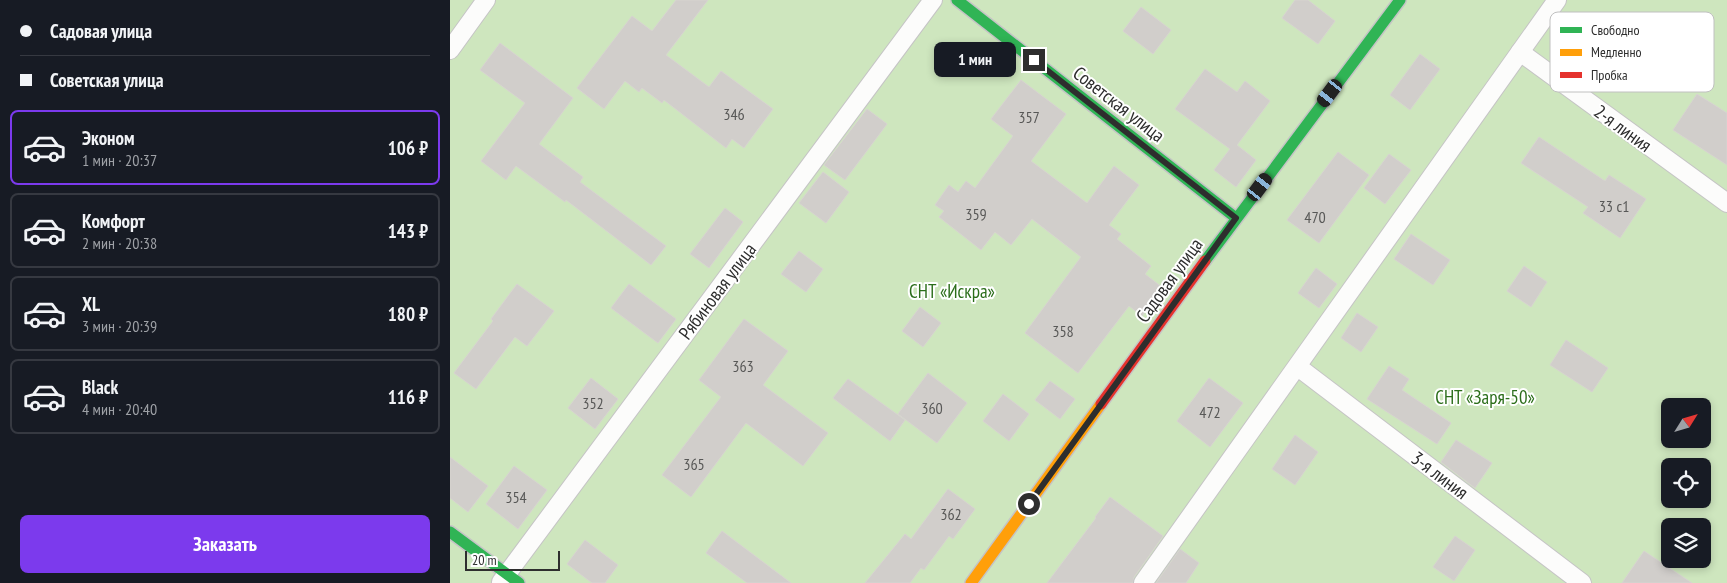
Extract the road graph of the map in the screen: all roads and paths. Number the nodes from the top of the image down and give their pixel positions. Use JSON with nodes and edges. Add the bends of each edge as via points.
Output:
{"nodes":[{"id":1,"x":486,"y":0,"type":"edge"},
{"id":2,"x":933,"y":0,"type":"edge"},
{"id":3,"x":956,"y":0,"type":"edge"},
{"id":4,"x":1400,"y":0,"type":"edge"},
{"id":5,"x":1557,"y":0,"type":"edge"},
{"id":6,"x":450,"y":50,"type":"edge"},
{"id":7,"x":1520,"y":52,"type":"junction"},
{"id":8,"x":1550,"y":74,"type":"edge"},
{"id":9,"x":1575,"y":92,"type":"edge"},
{"id":10,"x":1727,"y":203,"type":"edge"},
{"id":11,"x":1236,"y":218,"type":"junction"},
{"id":12,"x":1298,"y":367,"type":"junction"},
{"id":13,"x":450,"y":532,"type":"edge"},
{"id":14,"x":509,"y":580,"type":"edge"},
{"id":15,"x":971,"y":583,"type":"edge"},
{"id":16,"x":1143,"y":583,"type":"edge"},
{"id":17,"x":1582,"y":583,"type":"edge"}],
"edges":[{"from":1,"to":6,"type":"lane"},
{"from":2,"to":14,"type":"lane","name":"Рябиновая улица"},
{"from":3,"to":11,"type":"street","name":"Советская улица"},
{"from":4,"to":11,"type":"street","name":"Садовая улица"},
{"from":5,"to":7,"type":"lane"},
{"from":7,"to":8,"type":"lane","name":"2-я линия"},
{"from":7,"to":12,"type":"lane"},
{"from":9,"to":10,"type":"lane","name":"2-я линия"},
{"from":11,"to":15,"type":"street","name":"Садовая улица"},
{"from":12,"to":16,"type":"lane"},
{"from":12,"to":17,"type":"lane","name":"3-я линия"},
{"from":13,"to":14,"type":"street"}]}
